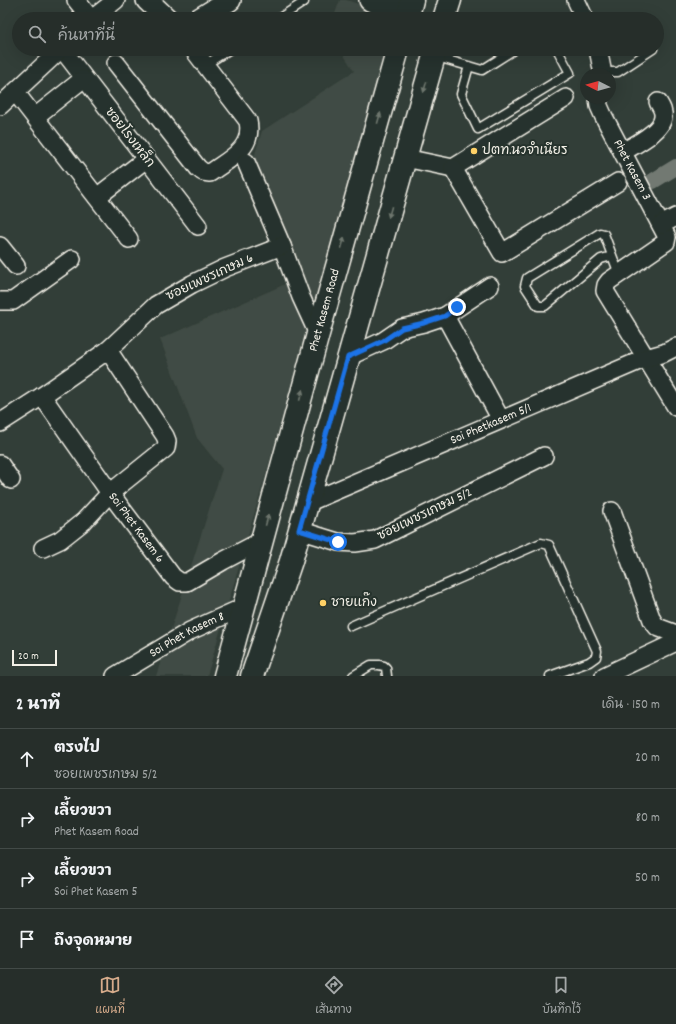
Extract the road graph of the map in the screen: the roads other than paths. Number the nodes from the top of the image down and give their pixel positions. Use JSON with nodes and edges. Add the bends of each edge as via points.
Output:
{"nodes":[{"id":1,"x":76,"y":0,"type":"edge"},
{"id":2,"x":116,"y":0,"type":"edge"},
{"id":3,"x":147,"y":0,"type":"edge"},
{"id":4,"x":230,"y":0,"type":"edge"},
{"id":5,"x":370,"y":0,"type":"edge"},
{"id":6,"x":450,"y":0,"type":"edge"},
{"id":7,"x":576,"y":0,"type":"edge"},
{"id":8,"x":304,"y":2,"type":"dead end"},
{"id":9,"x":409,"y":10,"type":"edge"},
{"id":10,"x":86,"y":12,"type":"edge"},
{"id":11,"x":101,"y":12,"type":"edge"},
{"id":12,"x":160,"y":12,"type":"edge"},
{"id":13,"x":210,"y":12,"type":"edge"},
{"id":14,"x":289,"y":12,"type":"edge"},
{"id":15,"x":446,"y":12,"type":"edge"},
{"id":16,"x":582,"y":12,"type":"edge"},
{"id":17,"x":54,"y":56,"type":"edge"},
{"id":18,"x":66,"y":56,"type":"edge"},
{"id":19,"x":198,"y":56,"type":"edge"},
{"id":20,"x":219,"y":56,"type":"edge"},
{"id":21,"x":396,"y":56,"type":"edge"},
{"id":22,"x":434,"y":56,"type":"edge"},
{"id":23,"x":445,"y":56,"type":"edge"},
{"id":24,"x":504,"y":56,"type":"edge"},
{"id":25,"x":561,"y":56,"type":"edge"},
{"id":26,"x":599,"y":56,"type":"edge"},
{"id":27,"x":642,"y":56,"type":"edge"},
{"id":28,"x":116,"y":63,"type":"dead end"},
{"id":29,"x":205,"y":65,"type":"junction"},
{"id":30,"x":469,"y":66,"type":"junction"},
{"id":31,"x":602,"y":68,"type":"edge"},
{"id":32,"x":616,"y":72,"type":"edge"},
{"id":33,"x":83,"y":79,"type":"junction"},
{"id":34,"x":16,"y":93,"type":"junction"},
{"id":35,"x":566,"y":98,"type":"dead end"},
{"id":36,"x":658,"y":102,"type":"dead end"},
{"id":37,"x":598,"y":104,"type":"edge"},
{"id":38,"x":0,"y":106,"type":"edge"},
{"id":39,"x":35,"y":117,"type":"junction"},
{"id":40,"x":622,"y":152,"type":"junction"},
{"id":41,"x":405,"y":158,"type":"junction"},
{"id":42,"x":146,"y":159,"type":"junction"},
{"id":43,"x":246,"y":162,"type":"dead end"},
{"id":44,"x":453,"y":168,"type":"junction"},
{"id":45,"x":618,"y":182,"type":"dead end"},
{"id":46,"x":97,"y":197,"type":"junction"},
{"id":47,"x":676,"y":217,"type":"edge"},
{"id":48,"x":661,"y":225,"type":"junction"},
{"id":49,"x":198,"y":226,"type":"dead end"},
{"id":50,"x":129,"y":239,"type":"dead end"},
{"id":51,"x":0,"y":246,"type":"edge"},
{"id":52,"x":282,"y":246,"type":"junction"},
{"id":53,"x":612,"y":256,"type":"junction"},
{"id":54,"x":72,"y":259,"type":"dead end"},
{"id":55,"x":16,"y":266,"type":"dead end"},
{"id":56,"x":620,"y":274,"type":"junction"},
{"id":57,"x":490,"y":286,"type":"dead end"},
{"id":58,"x":0,"y":301,"type":"edge"},
{"id":59,"x":445,"y":316,"type":"junction"},
{"id":60,"x":318,"y":334,"type":"junction"},
{"id":61,"x":676,"y":347,"type":"edge"},
{"id":62,"x":108,"y":350,"type":"junction"},
{"id":63,"x":348,"y":357,"type":"junction"},
{"id":64,"x":646,"y":358,"type":"junction"},
{"id":65,"x":42,"y":396,"type":"junction"},
{"id":66,"x":676,"y":407,"type":"edge"},
{"id":67,"x":499,"y":416,"type":"dead end"},
{"id":68,"x":0,"y":424,"type":"edge"},
{"id":69,"x":544,"y":456,"type":"dead end"},
{"id":70,"x":0,"y":464,"type":"edge"},
{"id":71,"x":11,"y":480,"type":"dead end"},
{"id":72,"x":110,"y":493,"type":"junction"},
{"id":73,"x":307,"y":503,"type":"junction"},
{"id":74,"x":612,"y":512,"type":"dead end"},
{"id":75,"x":299,"y":530,"type":"junction"},
{"id":76,"x":261,"y":541,"type":"junction"},
{"id":77,"x":43,"y":548,"type":"dead end"},
{"id":78,"x":291,"y":561,"type":"junction"},
{"id":79,"x":252,"y":571,"type":"junction"},
{"id":80,"x":240,"y":608,"type":"junction"},
{"id":81,"x":351,"y":626,"type":"dead end"},
{"id":82,"x":676,"y":634,"type":"edge"},
{"id":83,"x":676,"y":642,"type":"edge"},
{"id":84,"x":114,"y":676,"type":"edge"},
{"id":85,"x":217,"y":676,"type":"edge"},
{"id":86,"x":225,"y":676,"type":"edge"},
{"id":87,"x":252,"y":676,"type":"edge"},
{"id":88,"x":268,"y":676,"type":"edge"},
{"id":89,"x":354,"y":676,"type":"edge"},
{"id":90,"x":387,"y":676,"type":"edge"},
{"id":91,"x":550,"y":676,"type":"edge"},
{"id":92,"x":604,"y":676,"type":"edge"}],
"edges":[{"from":1,"to":10,"type":"street"},
{"from":2,"to":11,"type":"street"},
{"from":3,"to":12,"type":"street"},
{"from":4,"to":13,"type":"street"},
{"from":5,"to":9,"type":"street"},
{"from":6,"to":15,"type":"main road"},
{"from":7,"to":16,"type":"street"},
{"from":8,"to":14,"type":"lane"},
{"from":17,"to":34,"type":"street"},
{"from":18,"to":33,"type":"street","name":"ซอยโรงเหล็ก"},
{"from":19,"to":29,"type":"street"},
{"from":20,"to":29,"type":"lane"},
{"from":60,"to":21,"type":"main road","name":"Phet Kasem Road","one_way":true},
{"from":22,"to":41,"type":"main road","one_way":true},
{"from":23,"to":30,"type":"lane"},
{"from":24,"to":30,"type":"lane","via":[[482,70]]},
{"from":25,"to":30,"type":"lane","via":[[570,73],[478,129],[461,94]]},
{"from":26,"to":31,"type":"street"},
{"from":27,"to":32,"type":"lane"},
{"from":28,"to":29,"type":"street","via":[[198,168],[210,173],[241,151],[249,135],[249,129],[248,121]]},
{"from":33,"to":39,"type":"street"},
{"from":33,"to":42,"type":"street","name":"ซอยโรงเหล็ก"},
{"from":34,"to":38,"type":"street"},
{"from":34,"to":39,"type":"street"},
{"from":35,"to":44,"type":"street"},
{"from":36,"to":40,"type":"street","via":[[663,111],[662,122],[648,136]]},
{"from":37,"to":40,"type":"street","name":"Phet Kasem 3"},
{"from":39,"to":46,"type":"street"},
{"from":40,"to":48,"type":"street","name":"Phet Kasem 3"},
{"from":41,"to":44,"type":"street"},
{"from":41,"to":63,"type":"main road","one_way":true},
{"from":42,"to":46,"type":"street"},
{"from":42,"to":49,"type":"street","name":"ซอยโรงเหล็ก"},
{"from":43,"to":52,"type":"street"},
{"from":44,"to":45,"type":"street","via":[[502,252]]},
{"from":46,"to":50,"type":"street"},
{"from":47,"to":48,"type":"street"},
{"from":48,"to":56,"type":"street","name":"Phet Kasem 3","via":[[667,237],[666,242]]},
{"from":51,"to":55,"type":"street"},
{"from":52,"to":60,"type":"street","via":[[300,297]]},
{"from":52,"to":62,"type":"street","name":"ซอยเพชรเกษม 6","via":[[192,284],[156,305]]},
{"from":53,"to":53,"type":"lane","via":[[601,260],[545,306],[538,306],[525,286],[527,278],[600,233],[607,238]]},
{"from":53,"to":56,"type":"lane"},
{"from":54,"to":58,"type":"street","via":[[13,301]]},
{"from":56,"to":64,"type":"street","via":[[609,281],[605,291]]},
{"from":57,"to":59,"type":"street"},
{"from":59,"to":63,"type":"street","via":[[402,328],[383,341]]},
{"from":59,"to":67,"type":"street"},
{"from":76,"to":60,"type":"main road","name":"Phet Kasem Road","one_way":true},
{"from":61,"to":64,"type":"street","name":"Soi Phetkasem 5/1"},
{"from":62,"to":65,"type":"street","name":"ซอยเพชรเกษม 6"},
{"from":62,"to":72,"type":"street","via":[[167,441],[166,448]]},
{"from":63,"to":73,"type":"main road"},
{"from":64,"to":66,"type":"street"},
{"from":64,"to":73,"type":"street","name":"Soi Phetkasem 5/1"},
{"from":65,"to":68,"type":"street","name":"ซอยเพชรเกษม 6"},
{"from":65,"to":72,"type":"street","name":"Soi Phet Kasem 6"},
{"from":69,"to":75,"type":"street","name":"ซอยเพชรเกษม 5/2","via":[[375,540],[338,542]]},
{"from":70,"to":71,"type":"street"},
{"from":72,"to":76,"type":"street","name":"Soi Phet Kasem 6","via":[[173,577],[180,582],[187,582]]},
{"from":72,"to":77,"type":"street","via":[[84,521],[60,540]]},
{"from":73,"to":75,"type":"main road"},
{"from":74,"to":82,"type":"street","via":[[652,620],[657,627]]},
{"from":75,"to":78,"type":"main road"},
{"from":76,"to":79,"type":"main road","name":"Phet Kasem Road"},
{"from":78,"to":87,"type":"main road"},
{"from":78,"to":88,"type":"main road"},
{"from":79,"to":80,"type":"main road","name":"Phet Kasem Road"},
{"from":79,"to":86,"type":"main road","name":"Phet Kasem Road"},
{"from":80,"to":84,"type":"street","name":"Soi Phet Kasem 8","via":[[190,631]]},
{"from":80,"to":85,"type":"main road","name":"Phet Kasem Road"},
{"from":81,"to":91,"type":"lane","via":[[544,543],[549,545],[597,651],[596,657],[589,662]]},
{"from":83,"to":92,"type":"street"},
{"from":89,"to":90,"type":"lane","via":[[374,664],[384,666]]}]}
